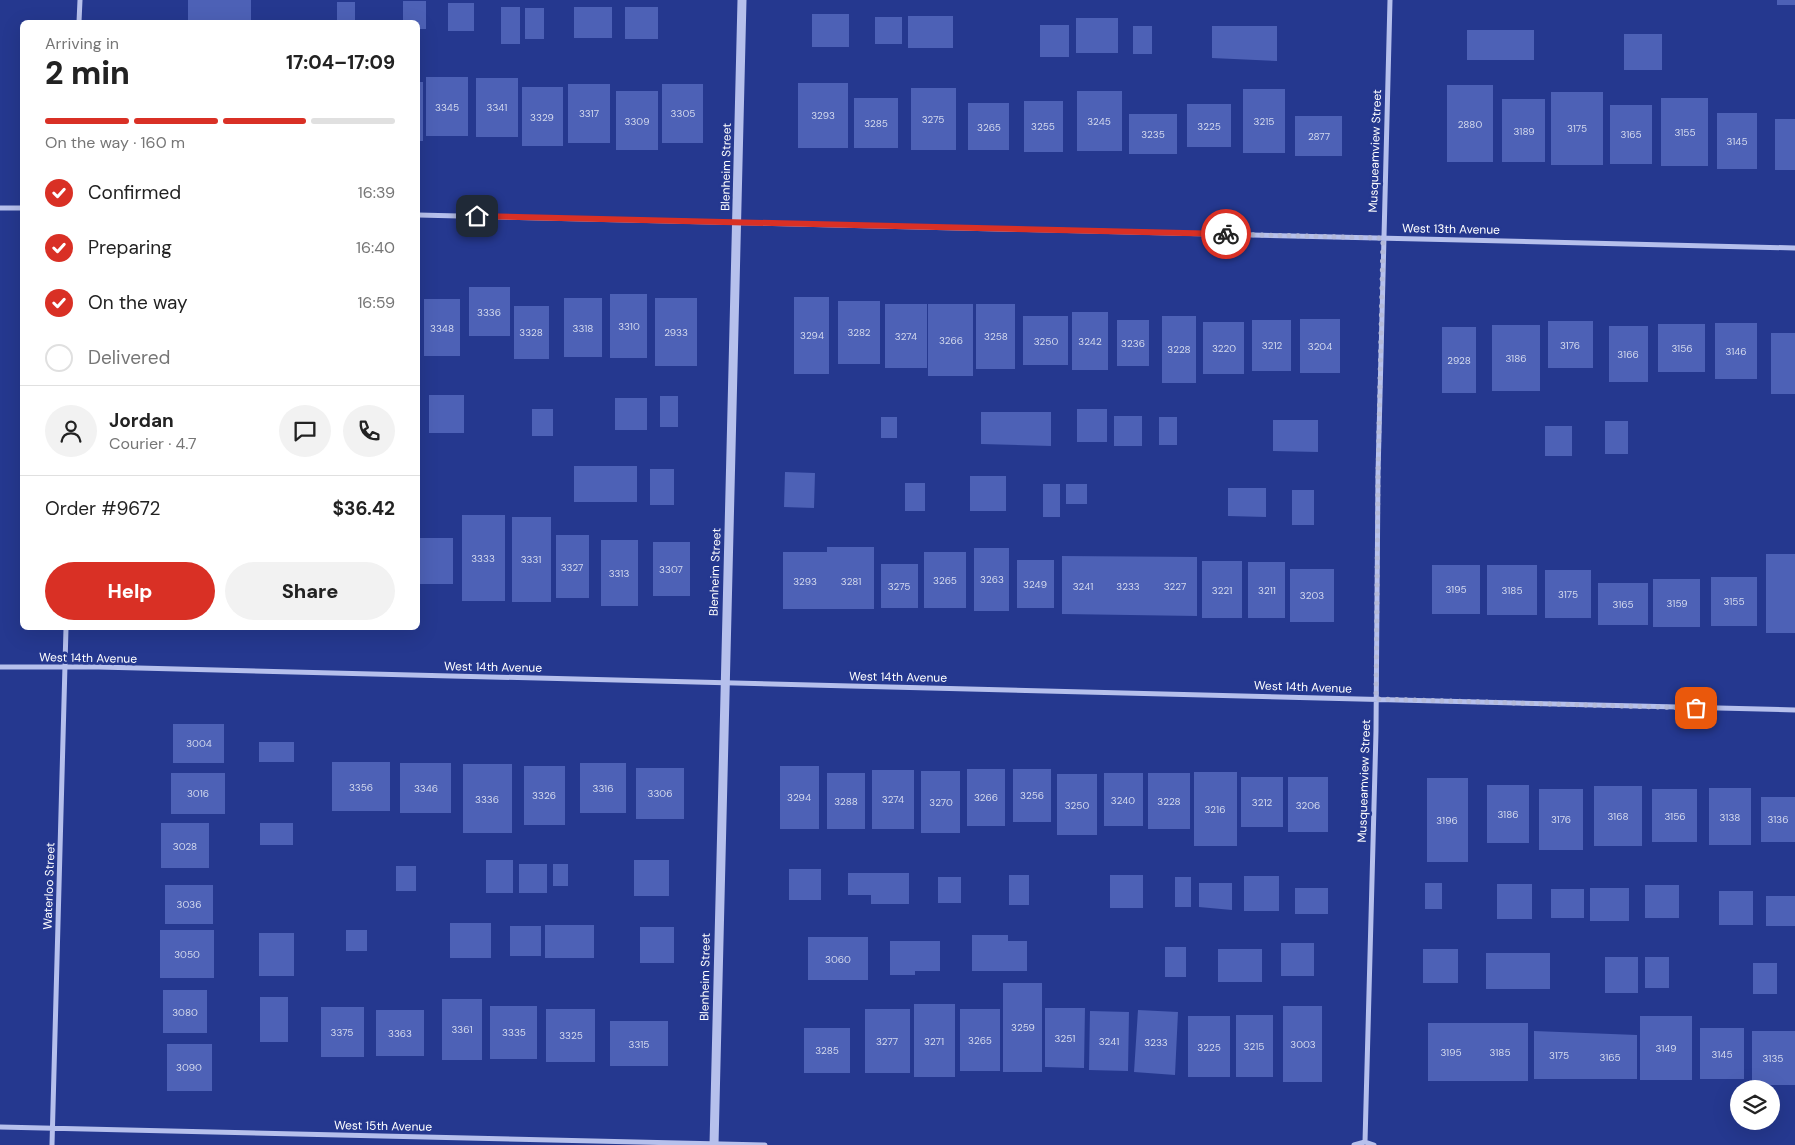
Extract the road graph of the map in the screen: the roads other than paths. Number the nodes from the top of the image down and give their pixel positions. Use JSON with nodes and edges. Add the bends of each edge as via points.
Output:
{"nodes":[{"id":1,"x":80,"y":0,"type":"edge"},
{"id":2,"x":742,"y":0,"type":"edge"},
{"id":3,"x":1390,"y":0,"type":"edge"},
{"id":4,"x":80,"y":20,"type":"edge"},
{"id":5,"x":0,"y":208,"type":"edge"},
{"id":6,"x":20,"y":208,"type":"edge"},
{"id":7,"x":420,"y":215,"type":"edge"},
{"id":8,"x":737,"y":223,"type":"junction"},
{"id":9,"x":1383,"y":238,"type":"junction"},
{"id":10,"x":1795,"y":248,"type":"edge"},
{"id":11,"x":66,"y":630,"type":"edge"},
{"id":12,"x":0,"y":667,"type":"edge"},
{"id":13,"x":65,"y":667,"type":"junction"},
{"id":14,"x":725,"y":683,"type":"junction"},
{"id":15,"x":1376,"y":699,"type":"junction"},
{"id":16,"x":1795,"y":710,"type":"edge"},
{"id":17,"x":0,"y":1127,"type":"edge"},
{"id":18,"x":52,"y":1128,"type":"junction"},
{"id":19,"x":1365,"y":1142,"type":"junction"},
{"id":20,"x":714,"y":1144,"type":"edge"},
{"id":21,"x":52,"y":1145,"type":"edge"},
{"id":22,"x":765,"y":1145,"type":"edge"},
{"id":23,"x":1354,"y":1145,"type":"edge"},
{"id":24,"x":1374,"y":1145,"type":"edge"}],
"edges":[{"from":1,"to":4,"type":"street"},
{"from":2,"to":8,"type":"street","name":"Blenheim Street"},
{"from":3,"to":9,"type":"street","name":"Musqueamview Street"},
{"from":5,"to":6,"type":"street"},
{"from":7,"to":8,"type":"street","name":"West 13th Avenue"},
{"from":8,"to":9,"type":"street","name":"West 13th Avenue"},
{"from":8,"to":14,"type":"street","name":"Blenheim Street"},
{"from":9,"to":10,"type":"street","name":"West 13th Avenue"},
{"from":9,"to":15,"type":"street","name":"Musqueamview Street"},
{"from":11,"to":13,"type":"street","name":"Waterloo Street"},
{"from":12,"to":13,"type":"street","name":"West 14th Avenue"},
{"from":13,"to":14,"type":"street","name":"West 14th Avenue"},
{"from":13,"to":18,"type":"street","name":"Waterloo Street"},
{"from":14,"to":15,"type":"street","name":"West 14th Avenue"},
{"from":14,"to":20,"type":"street","name":"Blenheim Street"},
{"from":15,"to":16,"type":"street","name":"West 14th Avenue"},
{"from":15,"to":19,"type":"street","name":"Musqueamview Street"},
{"from":17,"to":18,"type":"street","name":"West 15th Avenue"},
{"from":18,"to":20,"type":"street","name":"West 15th Avenue"},
{"from":18,"to":21,"type":"street","name":"Waterloo Street"},
{"from":19,"to":23,"type":"street"},
{"from":19,"to":24,"type":"street"},
{"from":20,"to":22,"type":"street","name":"West 15th Avenue"}]}
